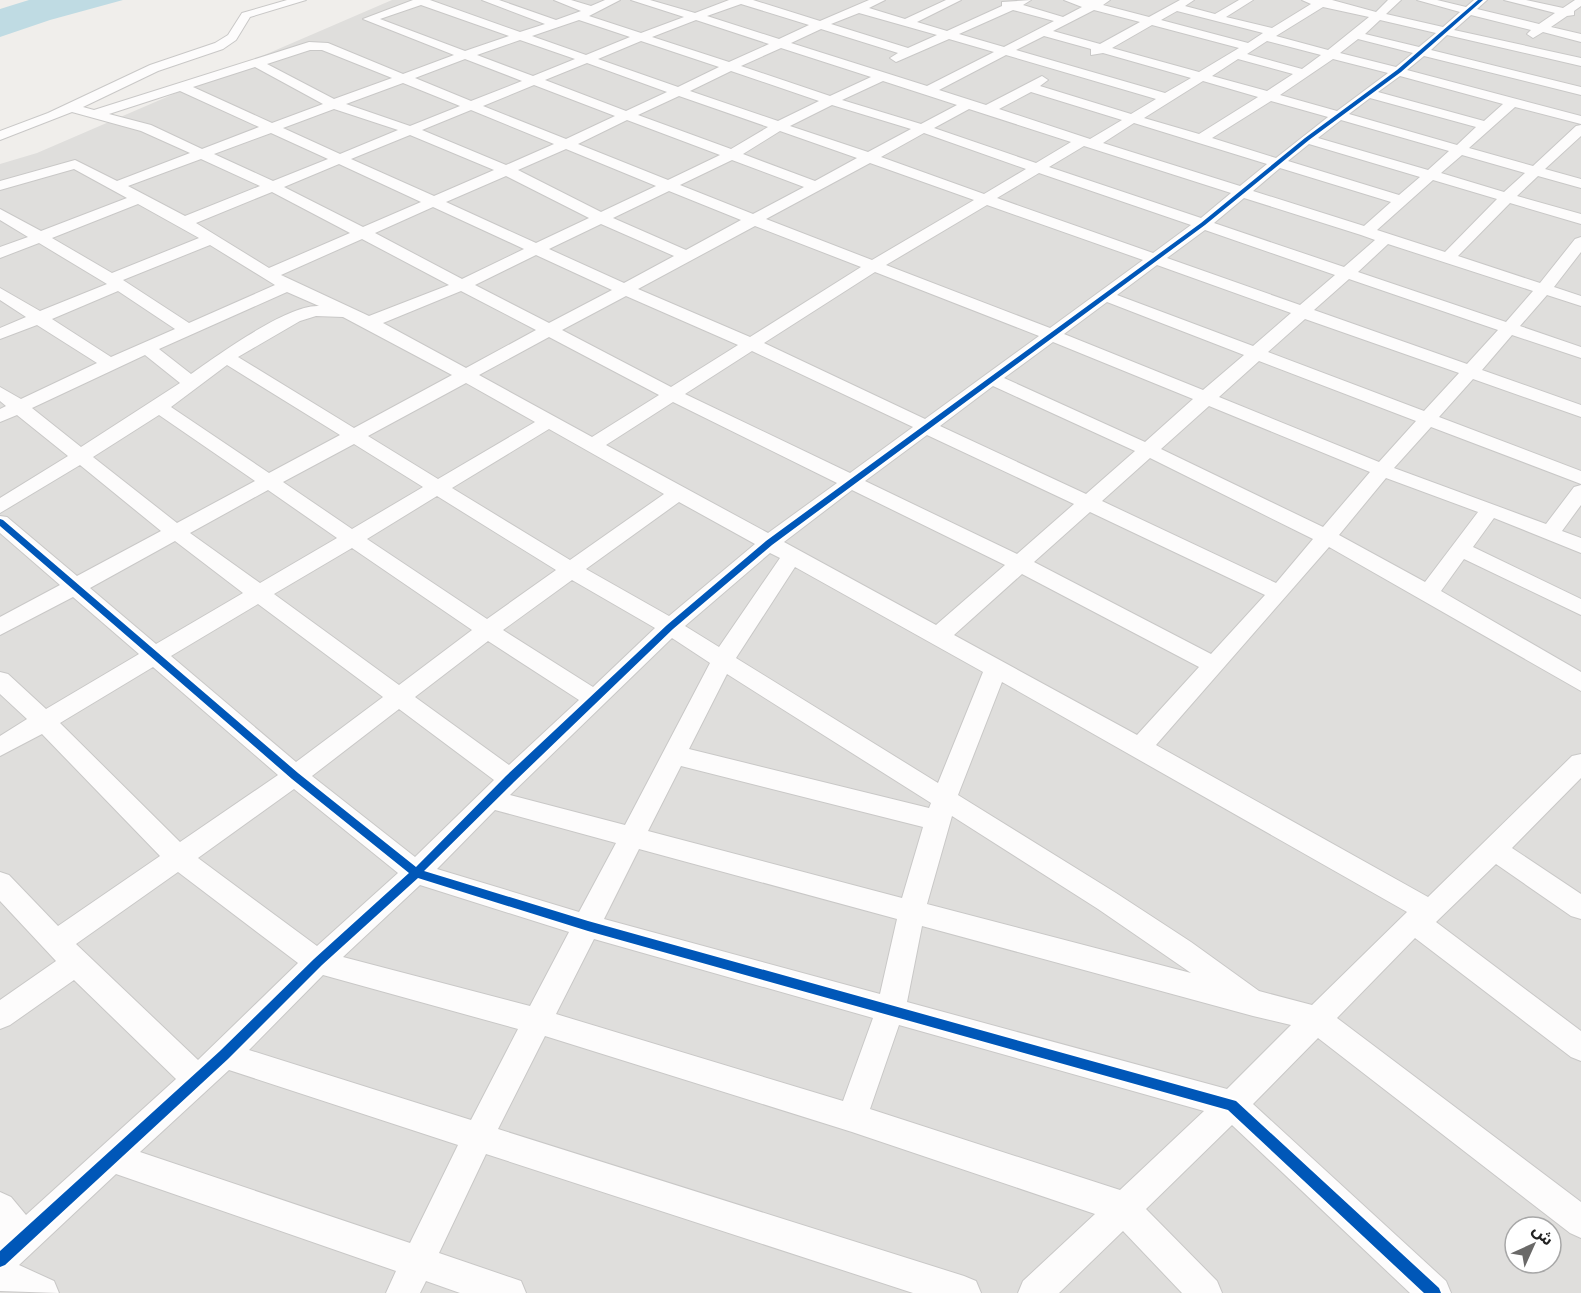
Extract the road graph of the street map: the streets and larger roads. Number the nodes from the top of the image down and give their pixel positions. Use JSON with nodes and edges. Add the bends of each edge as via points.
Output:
{"nodes":[{"id":1,"x":300,"y":0,"type":"edge"},
{"id":2,"x":488,"y":0,"type":"edge"},
{"id":3,"x":560,"y":0,"type":"edge"},
{"id":4,"x":614,"y":0,"type":"edge"},
{"id":5,"x":637,"y":0,"type":"edge"},
{"id":6,"x":740,"y":0,"type":"edge"},
{"id":7,"x":956,"y":0,"type":"edge"},
{"id":8,"x":992,"y":0,"type":"edge"},
{"id":9,"x":1025,"y":0,"type":"edge"},
{"id":10,"x":1070,"y":0,"type":"edge"},
{"id":11,"x":1188,"y":0,"type":"edge"},
{"id":12,"x":1229,"y":0,"type":"edge"},
{"id":13,"x":1393,"y":0,"type":"edge"},
{"id":14,"x":1423,"y":0,"type":"edge"},
{"id":15,"x":1510,"y":0,"type":"edge"},
{"id":16,"x":422,"y":1,"type":"edge"},
{"id":17,"x":1318,"y":1,"type":"edge"},
{"id":18,"x":1581,"y":1,"type":"edge"},
{"id":19,"x":1244,"y":2,"type":"edge"},
{"id":20,"x":867,"y":3,"type":"edge"},
{"id":21,"x":1098,"y":3,"type":"edge"},
{"id":22,"x":1474,"y":5,"type":"edge"},
{"id":23,"x":1013,"y":6,"type":"junction"},
{"id":24,"x":1175,"y":7,"type":"junction"},
{"id":25,"x":820,"y":10,"type":"dead end"},
{"id":26,"x":1564,"y":12,"type":"junction"},
{"id":27,"x":584,"y":13,"type":"junction"},
{"id":28,"x":1581,"y":15,"type":"edge"},
{"id":29,"x":994,"y":16,"type":"junction"},
{"id":30,"x":698,"y":17,"type":"junction"},
{"id":31,"x":842,"y":17,"type":"junction"},
{"id":32,"x":1216,"y":17,"type":"junction"},
{"id":33,"x":1070,"y":18,"type":"junction"},
{"id":34,"x":1379,"y":18,"type":"junction"},
{"id":35,"x":1151,"y":20,"type":"junction"},
{"id":36,"x":907,"y":22,"type":"junction"},
{"id":37,"x":557,"y":24,"type":"junction"},
{"id":38,"x":819,"y":25,"type":"junction"},
{"id":39,"x":1538,"y":29,"type":"junction"},
{"id":40,"x":1045,"y":30,"type":"junction"},
{"id":41,"x":1133,"y":30,"type":"junction"},
{"id":42,"x":1446,"y":30,"type":"junction"},
{"id":43,"x":946,"y":34,"type":"junction"},
{"id":44,"x":1269,"y":34,"type":"junction"},
{"id":45,"x":1356,"y":35,"type":"junction"},
{"id":46,"x":643,"y":36,"type":"junction"},
{"id":47,"x":1155,"y":36,"type":"dead end"},
{"id":48,"x":517,"y":37,"type":"junction"},
{"id":49,"x":1581,"y":38,"type":"edge"},
{"id":50,"x":779,"y":44,"type":"junction"},
{"id":51,"x":1519,"y":46,"type":"junction"},
{"id":52,"x":1249,"y":47,"type":"junction"},
{"id":53,"x":1101,"y":48,"type":"junction"},
{"id":54,"x":1007,"y":50,"type":"junction"},
{"id":55,"x":1212,"y":51,"type":"dead end"},
{"id":56,"x":1423,"y":51,"type":"junction"},
{"id":57,"x":909,"y":52,"type":"junction"},
{"id":58,"x":1330,"y":53,"type":"junction"},
{"id":59,"x":462,"y":56,"type":"junction"},
{"id":60,"x":1235,"y":56,"type":"junction"},
{"id":61,"x":586,"y":59,"type":"junction"},
{"id":62,"x":1581,"y":62,"type":"edge"},
{"id":63,"x":258,"y":64,"type":"junction"},
{"id":64,"x":730,"y":67,"type":"junction"},
{"id":65,"x":1065,"y":68,"type":"junction"},
{"id":66,"x":1492,"y":68,"type":"junction"},
{"id":67,"x":1399,"y":71,"type":"junction"},
{"id":68,"x":1303,"y":73,"type":"junction"},
{"id":69,"x":874,"y":74,"type":"junction"},
{"id":70,"x":1202,"y":77,"type":"junction"},
{"id":71,"x":404,"y":79,"type":"junction"},
{"id":72,"x":536,"y":80,"type":"junction"},
{"id":73,"x":183,"y":87,"type":"junction"},
{"id":74,"x":1029,"y":87,"type":"junction"},
{"id":75,"x":1467,"y":89,"type":"junction"},
{"id":76,"x":678,"y":91,"type":"junction"},
{"id":77,"x":927,"y":91,"type":"junction"},
{"id":78,"x":1581,"y":91,"type":"edge"},
{"id":79,"x":1369,"y":94,"type":"junction"},
{"id":80,"x":1268,"y":95,"type":"junction"},
{"id":81,"x":1168,"y":98,"type":"junction"},
{"id":82,"x":831,"y":101,"type":"junction"},
{"id":83,"x":1513,"y":102,"type":"junction"},
{"id":84,"x":333,"y":104,"type":"junction"},
{"id":85,"x":968,"y":104,"type":"junction"},
{"id":86,"x":474,"y":105,"type":"junction"},
{"id":87,"x":72,"y":108,"type":"junction"},
{"id":88,"x":988,"y":110,"type":"junction"},
{"id":89,"x":98,"y":113,"type":"junction"},
{"id":90,"x":628,"y":116,"type":"junction"},
{"id":91,"x":1340,"y":116,"type":"junction"},
{"id":92,"x":1132,"y":119,"type":"junction"},
{"id":93,"x":1581,"y":120,"type":"edge"},
{"id":94,"x":1484,"y":125,"type":"junction"},
{"id":95,"x":268,"y":127,"type":"junction"},
{"id":96,"x":777,"y":127,"type":"junction"},
{"id":97,"x":924,"y":129,"type":"junction"},
{"id":98,"x":1581,"y":129,"type":"edge"},
{"id":99,"x":410,"y":130,"type":"junction"},
{"id":100,"x":0,"y":136,"type":"edge"},
{"id":101,"x":1307,"y":139,"type":"junction"},
{"id":102,"x":1200,"y":140,"type":"junction"},
{"id":103,"x":1088,"y":142,"type":"junction"},
{"id":104,"x":568,"y":143,"type":"junction"},
{"id":105,"x":1458,"y":149,"type":"junction"},
{"id":106,"x":200,"y":154,"type":"junction"},
{"id":107,"x":732,"y":154,"type":"junction"},
{"id":108,"x":870,"y":158,"type":"junction"},
{"id":109,"x":340,"y":159,"type":"junction"},
{"id":110,"x":1277,"y":164,"type":"junction"},
{"id":111,"x":1039,"y":168,"type":"junction"},
{"id":112,"x":506,"y":170,"type":"junction"},
{"id":113,"x":1534,"y":171,"type":"junction"},
{"id":114,"x":1428,"y":175,"type":"junction"},
{"id":115,"x":1581,"y":184,"type":"edge"},
{"id":116,"x":669,"y":185,"type":"junction"},
{"id":117,"x":0,"y":186,"type":"edge"},
{"id":118,"x":116,"y":186,"type":"junction"},
{"id":119,"x":272,"y":186,"type":"junction"},
{"id":120,"x":816,"y":186,"type":"junction"},
{"id":121,"x":1243,"y":192,"type":"junction"},
{"id":122,"x":139,"y":198,"type":"junction"},
{"id":123,"x":1506,"y":198,"type":"junction"},
{"id":124,"x":986,"y":199,"type":"junction"},
{"id":125,"x":1400,"y":200,"type":"junction"},
{"id":126,"x":434,"y":203,"type":"junction"},
{"id":127,"x":0,"y":214,"type":"edge"},
{"id":128,"x":601,"y":218,"type":"junction"},
{"id":129,"x":1581,"y":219,"type":"edge"},
{"id":130,"x":754,"y":220,"type":"junction"},
{"id":131,"x":184,"y":222,"type":"junction"},
{"id":132,"x":1203,"y":224,"type":"junction"},
{"id":133,"x":1366,"y":232,"type":"junction"},
{"id":134,"x":361,"y":235,"type":"junction"},
{"id":135,"x":36,"y":237,"type":"junction"},
{"id":136,"x":1386,"y":238,"type":"junction"},
{"id":137,"x":210,"y":239,"type":"junction"},
{"id":138,"x":536,"y":249,"type":"junction"},
{"id":139,"x":1578,"y":250,"type":"edge"},
{"id":140,"x":0,"y":253,"type":"edge"},
{"id":141,"x":686,"y":256,"type":"junction"},
{"id":142,"x":1448,"y":258,"type":"junction"},
{"id":143,"x":1154,"y":259,"type":"junction"},
{"id":144,"x":872,"y":267,"type":"junction"},
{"id":145,"x":1345,"y":273,"type":"junction"},
{"id":146,"x":267,"y":275,"type":"junction"},
{"id":147,"x":115,"y":282,"type":"junction"},
{"id":148,"x":287,"y":286,"type":"junction"},
{"id":149,"x":460,"y":286,"type":"junction"},
{"id":150,"x":1544,"y":289,"type":"junction"},
{"id":151,"x":624,"y":290,"type":"junction"},
{"id":152,"x":0,"y":293,"type":"edge"},
{"id":153,"x":1106,"y":296,"type":"junction"},
{"id":154,"x":1581,"y":301,"type":"edge"},
{"id":155,"x":1302,"y":311,"type":"junction"},
{"id":156,"x":40,"y":317,"type":"junction"},
{"id":157,"x":360,"y":319,"type":"junction"},
{"id":158,"x":1510,"y":329,"type":"junction"},
{"id":159,"x":188,"y":330,"type":"junction"},
{"id":160,"x":548,"y":331,"type":"junction"},
{"id":161,"x":0,"y":334,"type":"edge"},
{"id":162,"x":1050,"y":334,"type":"junction"},
{"id":163,"x":751,"y":344,"type":"junction"},
{"id":164,"x":147,"y":348,"type":"junction"},
{"id":165,"x":1581,"y":352,"type":"edge"},
{"id":166,"x":1255,"y":354,"type":"junction"},
{"id":167,"x":226,"y":357,"type":"junction"},
{"id":168,"x":110,"y":364,"type":"junction"},
{"id":169,"x":1471,"y":373,"type":"junction"},
{"id":170,"x":465,"y":377,"type":"junction"},
{"id":171,"x":990,"y":379,"type":"junction"},
{"id":172,"x":189,"y":382,"type":"junction"},
{"id":173,"x":0,"y":392,"type":"edge"},
{"id":174,"x":671,"y":394,"type":"junction"},
{"id":175,"x":1205,"y":400,"type":"junction"},
{"id":176,"x":20,"y":407,"type":"junction"},
{"id":177,"x":159,"y":407,"type":"junction"},
{"id":178,"x":1581,"y":411,"type":"edge"},
{"id":179,"x":0,"y":416,"type":"edge"},
{"id":180,"x":1430,"y":420,"type":"junction"},
{"id":181,"x":548,"y":422,"type":"junction"},
{"id":182,"x":924,"y":427,"type":"junction"},
{"id":183,"x":354,"y":436,"type":"junction"},
{"id":184,"x":591,"y":446,"type":"junction"},
{"id":185,"x":1148,"y":449,"type":"junction"},
{"id":186,"x":81,"y":455,"type":"junction"},
{"id":187,"x":1382,"y":470,"type":"junction"},
{"id":188,"x":1581,"y":478,"type":"edge"},
{"id":189,"x":268,"y":483,"type":"junction"},
{"id":190,"x":849,"y":483,"type":"junction"},
{"id":191,"x":439,"y":488,"type":"junction"},
{"id":192,"x":1581,"y":491,"type":"edge"},
{"id":193,"x":678,"y":492,"type":"junction"},
{"id":194,"x":1086,"y":504,"type":"junction"},
{"id":195,"x":0,"y":507,"type":"edge"},
{"id":196,"x":1490,"y":509,"type":"junction"},
{"id":197,"x":0,"y":522,"type":"edge"},
{"id":198,"x":177,"y":533,"type":"junction"},
{"id":199,"x":1550,"y":533,"type":"junction"},
{"id":200,"x":1325,"y":536,"type":"junction"},
{"id":201,"x":352,"y":538,"type":"junction"},
{"id":202,"x":1581,"y":546,"type":"edge"},
{"id":203,"x":1461,"y":549,"type":"junction"},
{"id":204,"x":780,"y":550,"type":"junction"},
{"id":205,"x":1020,"y":564,"type":"junction"},
{"id":206,"x":572,"y":570,"type":"junction"},
{"id":207,"x":74,"y":587,"type":"junction"},
{"id":208,"x":260,"y":592,"type":"junction"},
{"id":209,"x":1280,"y":593,"type":"junction"},
{"id":210,"x":1428,"y":593,"type":"junction"},
{"id":211,"x":1581,"y":608,"type":"edge"},
{"id":212,"x":0,"y":627,"type":"edge"},
{"id":213,"x":670,"y":627,"type":"junction"},
{"id":214,"x":487,"y":630,"type":"junction"},
{"id":215,"x":937,"y":637,"type":"junction"},
{"id":216,"x":153,"y":655,"type":"junction"},
{"id":217,"x":722,"y":661,"type":"junction"},
{"id":218,"x":1214,"y":665,"type":"junction"},
{"id":219,"x":996,"y":669,"type":"junction"},
{"id":220,"x":0,"y":681,"type":"edge"},
{"id":221,"x":1581,"y":683,"type":"edge"},
{"id":222,"x":397,"y":698,"type":"junction"},
{"id":223,"x":593,"y":698,"type":"junction"},
{"id":224,"x":45,"y":721,"type":"junction"},
{"id":225,"x":0,"y":747,"type":"edge"},
{"id":226,"x":1139,"y":748,"type":"junction"},
{"id":227,"x":675,"y":755,"type":"junction"},
{"id":228,"x":296,"y":776,"type":"junction"},
{"id":229,"x":1576,"y":776,"type":"edge"},
{"id":230,"x":510,"y":779,"type":"junction"},
{"id":231,"x":490,"y":799,"type":"junction"},
{"id":232,"x":941,"y":811,"type":"junction"},
{"id":233,"x":633,"y":837,"type":"junction"},
{"id":234,"x":1493,"y":848,"type":"junction"},
{"id":235,"x":179,"y":858,"type":"junction"},
{"id":236,"x":416,"y":873,"type":"junction"},
{"id":237,"x":0,"y":883,"type":"edge"},
{"id":238,"x":1581,"y":908,"type":"edge"},
{"id":239,"x":912,"y":911,"type":"junction"},
{"id":240,"x":1422,"y":916,"type":"junction"},
{"id":241,"x":588,"y":926,"type":"junction"},
{"id":242,"x":58,"y":941,"type":"junction"},
{"id":243,"x":318,"y":962,"type":"junction"},
{"id":244,"x":76,"y":963,"type":"junction"},
{"id":245,"x":1253,"y":1003,"type":"junction"},
{"id":246,"x":891,"y":1008,"type":"junction"},
{"id":247,"x":0,"y":1016,"type":"edge"},
{"id":248,"x":1316,"y":1019,"type":"junction"},
{"id":249,"x":537,"y":1022,"type":"junction"},
{"id":250,"x":1581,"y":1048,"type":"edge"},
{"id":251,"x":224,"y":1055,"type":"junction"},
{"id":252,"x":197,"y":1079,"type":"junction"},
{"id":253,"x":1232,"y":1105,"type":"junction"},
{"id":254,"x":852,"y":1118,"type":"junction"},
{"id":255,"x":479,"y":1135,"type":"junction"},
{"id":256,"x":113,"y":1158,"type":"junction"},
{"id":257,"x":1122,"y":1207,"type":"junction"},
{"id":258,"x":0,"y":1208,"type":"edge"},
{"id":259,"x":1581,"y":1222,"type":"edge"},
{"id":260,"x":23,"y":1237,"type":"junction"},
{"id":261,"x":0,"y":1260,"type":"edge"},
{"id":262,"x":418,"y":1260,"type":"junction"},
{"id":263,"x":0,"y":1274,"type":"edge"},
{"id":264,"x":42,"y":1293,"type":"edge"},
{"id":265,"x":403,"y":1293,"type":"edge"},
{"id":266,"x":509,"y":1293,"type":"edge"},
{"id":267,"x":964,"y":1293,"type":"edge"},
{"id":268,"x":1035,"y":1293,"type":"edge"},
{"id":269,"x":1205,"y":1293,"type":"edge"},
{"id":270,"x":1434,"y":1293,"type":"edge"}],
"edges":[{"from":1,"to":87,"type":"street","via":[[246,15],[232,38],[219,46],[154,68]]},
{"from":2,"to":37,"type":"street"},
{"from":3,"to":27,"type":"street"},
{"from":4,"to":27,"type":"street"},
{"from":5,"to":30,"type":"street"},
{"from":6,"to":30,"type":"street"},
{"from":6,"to":38,"type":"street"},
{"from":7,"to":36,"type":"street"},
{"from":8,"to":23,"type":"street"},
{"from":9,"to":23,"type":"street"},
{"from":10,"to":21,"type":"street"},
{"from":11,"to":24,"type":"street"},
{"from":12,"to":19,"type":"street"},
{"from":13,"to":34,"type":"street"},
{"from":14,"to":22,"type":"street"},
{"from":15,"to":26,"type":"street"},
{"from":16,"to":48,"type":"street"},
{"from":16,"to":59,"type":"street","via":[[369,19]]},
{"from":17,"to":34,"type":"street"},
{"from":17,"to":44,"type":"street"},
{"from":18,"to":26,"type":"street"},
{"from":19,"to":32,"type":"street"},
{"from":20,"to":31,"type":"street"},
{"from":20,"to":36,"type":"street"},
{"from":21,"to":33,"type":"street"},
{"from":21,"to":35,"type":"street"},
{"from":22,"to":39,"type":"street"},
{"from":22,"to":42,"type":"street"},
{"from":23,"to":29,"type":"street"},
{"from":23,"to":33,"type":"street"},
{"from":24,"to":32,"type":"street"},
{"from":24,"to":35,"type":"street"},
{"from":25,"to":31,"type":"street"},
{"from":26,"to":28,"type":"street"},
{"from":26,"to":39,"type":"street"},
{"from":27,"to":37,"type":"street"},
{"from":27,"to":46,"type":"street"},
{"from":29,"to":40,"type":"street"},
{"from":29,"to":43,"type":"street"},
{"from":30,"to":46,"type":"street"},
{"from":30,"to":50,"type":"street"},
{"from":31,"to":38,"type":"street"},
{"from":32,"to":44,"type":"street"},
{"from":33,"to":40,"type":"street"},
{"from":33,"to":41,"type":"street"},
{"from":34,"to":42,"type":"street"},
{"from":34,"to":45,"type":"street"},
{"from":35,"to":41,"type":"street"},
{"from":35,"to":52,"type":"street"},
{"from":36,"to":43,"type":"street"},
{"from":37,"to":48,"type":"street"},
{"from":38,"to":50,"type":"street"},
{"from":38,"to":57,"type":"street"},
{"from":39,"to":49,"type":"street"},
{"from":39,"to":51,"type":"street"},
{"from":40,"to":53,"type":"street"},
{"from":40,"to":54,"type":"street"},
{"from":41,"to":47,"type":"street"},
{"from":41,"to":53,"type":"street"},
{"from":42,"to":51,"type":"street"},
{"from":42,"to":56,"type":"street"},
{"from":43,"to":54,"type":"street"},
{"from":43,"to":57,"type":"street"},
{"from":44,"to":52,"type":"street"},
{"from":44,"to":58,"type":"street"},
{"from":45,"to":56,"type":"street"},
{"from":45,"to":58,"type":"street"},
{"from":46,"to":61,"type":"street"},
{"from":46,"to":64,"type":"street"},
{"from":48,"to":59,"type":"street"},
{"from":48,"to":61,"type":"street"},
{"from":50,"to":64,"type":"street"},
{"from":50,"to":69,"type":"street"},
{"from":51,"to":62,"type":"street"},
{"from":51,"to":66,"type":"street"},
{"from":52,"to":60,"type":"street"},
{"from":53,"to":65,"type":"street"},
{"from":53,"to":70,"type":"street"},
{"from":54,"to":65,"type":"street"},
{"from":54,"to":77,"type":"street"},
{"from":55,"to":60,"type":"street"},
{"from":56,"to":66,"type":"street"},
{"from":56,"to":67,"type":"street"},
{"from":57,"to":69,"type":"street"},
{"from":58,"to":67,"type":"street"},
{"from":58,"to":68,"type":"street"},
{"from":59,"to":71,"type":"street"},
{"from":59,"to":72,"type":"street"},
{"from":60,"to":68,"type":"street"},
{"from":60,"to":70,"type":"street"},
{"from":61,"to":72,"type":"street"},
{"from":61,"to":76,"type":"street"},
{"from":63,"to":71,"type":"street","via":[[317,45]]},
{"from":63,"to":73,"type":"street"},
{"from":63,"to":84,"type":"street"},
{"from":64,"to":76,"type":"street"},
{"from":64,"to":82,"type":"street"},
{"from":65,"to":74,"type":"street"},
{"from":65,"to":81,"type":"street"},
{"from":66,"to":75,"type":"street"},
{"from":66,"to":78,"type":"street"},
{"from":67,"to":75,"type":"street"},
{"from":67,"to":79,"type":"street"},
{"from":68,"to":80,"type":"street"},
{"from":69,"to":77,"type":"street"},
{"from":69,"to":82,"type":"street"},
{"from":70,"to":80,"type":"street"},
{"from":70,"to":81,"type":"street"},
{"from":71,"to":84,"type":"street"},
{"from":71,"to":86,"type":"street"},
{"from":72,"to":86,"type":"street"},
{"from":72,"to":90,"type":"street"},
{"from":73,"to":89,"type":"street"},
{"from":73,"to":95,"type":"street"},
{"from":74,"to":88,"type":"street"},
{"from":74,"to":92,"type":"street"},
{"from":75,"to":83,"type":"street"},
{"from":76,"to":90,"type":"street"},
{"from":76,"to":96,"type":"street"},
{"from":77,"to":85,"type":"street"},
{"from":79,"to":91,"type":"street"},
{"from":79,"to":94,"type":"street"},
{"from":80,"to":91,"type":"street"},
{"from":80,"to":102,"type":"street"},
{"from":81,"to":92,"type":"street"},
{"from":82,"to":96,"type":"street"},
{"from":82,"to":97,"type":"street"},
{"from":83,"to":93,"type":"street"},
{"from":83,"to":94,"type":"street"},
{"from":84,"to":95,"type":"street"},
{"from":84,"to":99,"type":"street"},
{"from":85,"to":88,"type":"street"},
{"from":85,"to":97,"type":"street"},
{"from":86,"to":99,"type":"street"},
{"from":86,"to":104,"type":"street"},
{"from":87,"to":89,"type":"street"},
{"from":87,"to":100,"type":"street"},
{"from":88,"to":103,"type":"street"},
{"from":89,"to":106,"type":"street","via":[[146,128]]},
{"from":90,"to":104,"type":"street"},
{"from":90,"to":107,"type":"street"},
{"from":91,"to":101,"type":"street"},
{"from":91,"to":105,"type":"street"},
{"from":92,"to":102,"type":"street"},
{"from":92,"to":103,"type":"street"},
{"from":94,"to":105,"type":"street"},
{"from":95,"to":106,"type":"street"},
{"from":95,"to":109,"type":"street"},
{"from":96,"to":107,"type":"street"},
{"from":96,"to":108,"type":"street"},
{"from":97,"to":108,"type":"street"},
{"from":97,"to":111,"type":"street"},
{"from":98,"to":113,"type":"street"},
{"from":99,"to":109,"type":"street"},
{"from":99,"to":112,"type":"street"},
{"from":101,"to":110,"type":"street"},
{"from":101,"to":114,"type":"street"},
{"from":102,"to":110,"type":"street"},
{"from":103,"to":111,"type":"street"},
{"from":103,"to":121,"type":"street"},
{"from":104,"to":112,"type":"street"},
{"from":104,"to":116,"type":"street"},
{"from":105,"to":113,"type":"street"},
{"from":105,"to":114,"type":"street"},
{"from":106,"to":118,"type":"street"},
{"from":106,"to":119,"type":"street"},
{"from":107,"to":116,"type":"street"},
{"from":107,"to":120,"type":"street"},
{"from":108,"to":120,"type":"street"},
{"from":108,"to":124,"type":"street"},
{"from":109,"to":119,"type":"street"},
{"from":109,"to":126,"type":"street"},
{"from":110,"to":121,"type":"street"},
{"from":110,"to":125,"type":"street"},
{"from":111,"to":124,"type":"street"},
{"from":111,"to":132,"type":"street"},
{"from":112,"to":126,"type":"street"},
{"from":112,"to":128,"type":"street"},
{"from":113,"to":115,"type":"street"},
{"from":113,"to":123,"type":"street"},
{"from":114,"to":123,"type":"street"},
{"from":114,"to":125,"type":"street"},
{"from":116,"to":128,"type":"street"},
{"from":116,"to":130,"type":"street"},
{"from":117,"to":118,"type":"street","via":[[72,163]]},
{"from":118,"to":122,"type":"street"},
{"from":119,"to":131,"type":"street"},
{"from":119,"to":134,"type":"street"},
{"from":120,"to":130,"type":"street"},
{"from":121,"to":132,"type":"street"},
{"from":121,"to":133,"type":"street"},
{"from":122,"to":131,"type":"street"},
{"from":122,"to":135,"type":"street"},
{"from":123,"to":129,"type":"street"},
{"from":123,"to":142,"type":"street"},
{"from":124,"to":143,"type":"street"},
{"from":124,"to":144,"type":"street"},
{"from":125,"to":133,"type":"street"},
{"from":126,"to":134,"type":"street"},
{"from":126,"to":138,"type":"street"},
{"from":127,"to":135,"type":"street"},
{"from":128,"to":138,"type":"street"},
{"from":128,"to":141,"type":"street"},
{"from":130,"to":141,"type":"street"},
{"from":130,"to":144,"type":"street"},
{"from":131,"to":137,"type":"street"},
{"from":132,"to":143,"type":"street"},
{"from":132,"to":145,"type":"street"},
{"from":133,"to":136,"type":"street"},
{"from":134,"to":146,"type":"street"},
{"from":134,"to":149,"type":"street"},
{"from":135,"to":140,"type":"street"},
{"from":135,"to":147,"type":"street"},
{"from":136,"to":142,"type":"street"},
{"from":136,"to":145,"type":"street"},
{"from":137,"to":146,"type":"street"},
{"from":137,"to":147,"type":"street"},
{"from":138,"to":149,"type":"street"},
{"from":138,"to":151,"type":"street"},
{"from":139,"to":150,"type":"street"},
{"from":141,"to":151,"type":"street"},
{"from":142,"to":150,"type":"street"},
{"from":143,"to":153,"type":"street"},
{"from":143,"to":155,"type":"street"},
{"from":144,"to":162,"type":"street"},
{"from":144,"to":163,"type":"street"},
{"from":145,"to":155,"type":"street"},
{"from":145,"to":158,"type":"street"},
{"from":146,"to":148,"type":"street"},
{"from":147,"to":156,"type":"street"},
{"from":147,"to":159,"type":"street"},
{"from":148,"to":157,"type":"street"},
{"from":148,"to":159,"type":"street"},
{"from":149,"to":157,"type":"street"},
{"from":149,"to":160,"type":"street"},
{"from":150,"to":154,"type":"street"},
{"from":150,"to":158,"type":"street"},
{"from":151,"to":160,"type":"street"},
{"from":151,"to":163,"type":"street"},
{"from":152,"to":156,"type":"street"},
{"from":153,"to":162,"type":"street"},
{"from":153,"to":166,"type":"street"},
{"from":155,"to":166,"type":"street"},
{"from":155,"to":169,"type":"street"},
{"from":156,"to":161,"type":"street"},
{"from":156,"to":168,"type":"street"},
{"from":157,"to":167,"type":"street","via":[[315,311],[305,313]]},
{"from":157,"to":170,"type":"street"},
{"from":158,"to":165,"type":"street"},
{"from":158,"to":169,"type":"street"},
{"from":159,"to":164,"type":"street"},
{"from":160,"to":170,"type":"street"},
{"from":160,"to":174,"type":"street"},
{"from":162,"to":171,"type":"street"},
{"from":162,"to":175,"type":"street"},
{"from":163,"to":174,"type":"street"},
{"from":163,"to":182,"type":"street"},
{"from":164,"to":168,"type":"street"},
{"from":164,"to":172,"type":"street"},
{"from":166,"to":175,"type":"street"},
{"from":166,"to":180,"type":"street"},
{"from":167,"to":172,"type":"street"},
{"from":167,"to":183,"type":"street"},
{"from":168,"to":176,"type":"street"},
{"from":169,"to":178,"type":"street"},
{"from":169,"to":180,"type":"street"},
{"from":170,"to":181,"type":"street"},
{"from":170,"to":183,"type":"street"},
{"from":171,"to":182,"type":"street"},
{"from":171,"to":185,"type":"street"},
{"from":172,"to":177,"type":"street"},
{"from":173,"to":176,"type":"street"},
{"from":174,"to":184,"type":"street"},
{"from":174,"to":190,"type":"street"},
{"from":175,"to":185,"type":"street"},
{"from":175,"to":187,"type":"street"},
{"from":176,"to":179,"type":"street"},
{"from":176,"to":186,"type":"street"},
{"from":177,"to":186,"type":"street"},
{"from":177,"to":189,"type":"street"},
{"from":180,"to":187,"type":"street"},
{"from":180,"to":188,"type":"street"},
{"from":181,"to":184,"type":"street"},
{"from":181,"to":191,"type":"street"},
{"from":182,"to":190,"type":"street"},
{"from":182,"to":194,"type":"street"},
{"from":183,"to":189,"type":"street"},
{"from":183,"to":191,"type":"street"},
{"from":184,"to":193,"type":"street"},
{"from":185,"to":194,"type":"street"},
{"from":185,"to":200,"type":"street"},
{"from":186,"to":195,"type":"street"},
{"from":186,"to":198,"type":"street"},
{"from":187,"to":196,"type":"street"},
{"from":187,"to":200,"type":"street"},
{"from":189,"to":198,"type":"street"},
{"from":189,"to":201,"type":"street"},
{"from":190,"to":204,"type":"street"},
{"from":190,"to":205,"type":"street"},
{"from":191,"to":201,"type":"street"},
{"from":191,"to":206,"type":"street"},
{"from":192,"to":199,"type":"street"},
{"from":193,"to":204,"type":"street"},
{"from":193,"to":206,"type":"street"},
{"from":194,"to":205,"type":"street"},
{"from":194,"to":209,"type":"street"},
{"from":196,"to":199,"type":"street"},
{"from":196,"to":203,"type":"street"},
{"from":197,"to":207,"type":"street"},
{"from":198,"to":207,"type":"street"},
{"from":198,"to":208,"type":"street"},
{"from":199,"to":202,"type":"street"},
{"from":200,"to":209,"type":"street"},
{"from":200,"to":210,"type":"street"},
{"from":201,"to":208,"type":"street"},
{"from":201,"to":214,"type":"street"},
{"from":203,"to":210,"type":"street"},
{"from":203,"to":211,"type":"street"},
{"from":204,"to":213,"type":"street"},
{"from":204,"to":215,"type":"street"},
{"from":204,"to":217,"type":"street"},
{"from":205,"to":215,"type":"street"},
{"from":205,"to":218,"type":"street"},
{"from":206,"to":213,"type":"street"},
{"from":206,"to":214,"type":"street"},
{"from":207,"to":212,"type":"street"},
{"from":207,"to":216,"type":"street"},
{"from":208,"to":216,"type":"street"},
{"from":208,"to":222,"type":"street"},
{"from":209,"to":218,"type":"street"},
{"from":210,"to":221,"type":"street"},
{"from":213,"to":217,"type":"street"},
{"from":213,"to":223,"type":"street"},
{"from":214,"to":222,"type":"street"},
{"from":214,"to":223,"type":"street"},
{"from":215,"to":219,"type":"street"},
{"from":216,"to":224,"type":"street"},
{"from":216,"to":228,"type":"street"},
{"from":217,"to":227,"type":"street"},
{"from":217,"to":232,"type":"street"},
{"from":218,"to":226,"type":"street"},
{"from":219,"to":226,"type":"street"},
{"from":219,"to":232,"type":"street"},
{"from":220,"to":224,"type":"street"},
{"from":222,"to":228,"type":"street"},
{"from":222,"to":230,"type":"street"},
{"from":223,"to":230,"type":"street"},
{"from":224,"to":225,"type":"street"},
{"from":224,"to":235,"type":"street"},
{"from":226,"to":240,"type":"street"},
{"from":227,"to":232,"type":"street"},
{"from":227,"to":233,"type":"street"},
{"from":228,"to":235,"type":"street"},
{"from":228,"to":236,"type":"street"},
{"from":229,"to":234,"type":"street"},
{"from":230,"to":231,"type":"street"},
{"from":231,"to":233,"type":"street"},
{"from":231,"to":236,"type":"street"},
{"from":232,"to":239,"type":"street"},
{"from":232,"to":245,"type":"street","via":[[1172,944]]},
{"from":233,"to":239,"type":"street"},
{"from":233,"to":241,"type":"street"},
{"from":234,"to":238,"type":"street"},
{"from":234,"to":240,"type":"street"},
{"from":235,"to":242,"type":"street"},
{"from":235,"to":243,"type":"street"},
{"from":236,"to":241,"type":"street"},
{"from":236,"to":243,"type":"street"},
{"from":237,"to":242,"type":"street"},
{"from":239,"to":245,"type":"street"},
{"from":239,"to":246,"type":"street"},
{"from":240,"to":248,"type":"street"},
{"from":240,"to":250,"type":"street"},
{"from":241,"to":246,"type":"street"},
{"from":241,"to":249,"type":"street"},
{"from":242,"to":244,"type":"street"},
{"from":243,"to":249,"type":"street"},
{"from":243,"to":251,"type":"street"},
{"from":244,"to":247,"type":"street"},
{"from":244,"to":252,"type":"street"},
{"from":245,"to":248,"type":"street"},
{"from":246,"to":253,"type":"street"},
{"from":246,"to":254,"type":"street"},
{"from":248,"to":253,"type":"street"},
{"from":248,"to":259,"type":"street"},
{"from":249,"to":254,"type":"street"},
{"from":249,"to":255,"type":"street"},
{"from":251,"to":252,"type":"street"},
{"from":251,"to":255,"type":"street"},
{"from":252,"to":256,"type":"street"},
{"from":253,"to":257,"type":"street"},
{"from":253,"to":270,"type":"street"},
{"from":254,"to":257,"type":"street"},
{"from":255,"to":262,"type":"street"},
{"from":255,"to":267,"type":"street"},
{"from":256,"to":260,"type":"street"},
{"from":256,"to":262,"type":"street"},
{"from":257,"to":268,"type":"street"},
{"from":257,"to":269,"type":"street"},
{"from":258,"to":260,"type":"street"},
{"from":260,"to":261,"type":"street"},
{"from":262,"to":265,"type":"street"},
{"from":262,"to":266,"type":"street"},
{"from":263,"to":264,"type":"street"}]}
